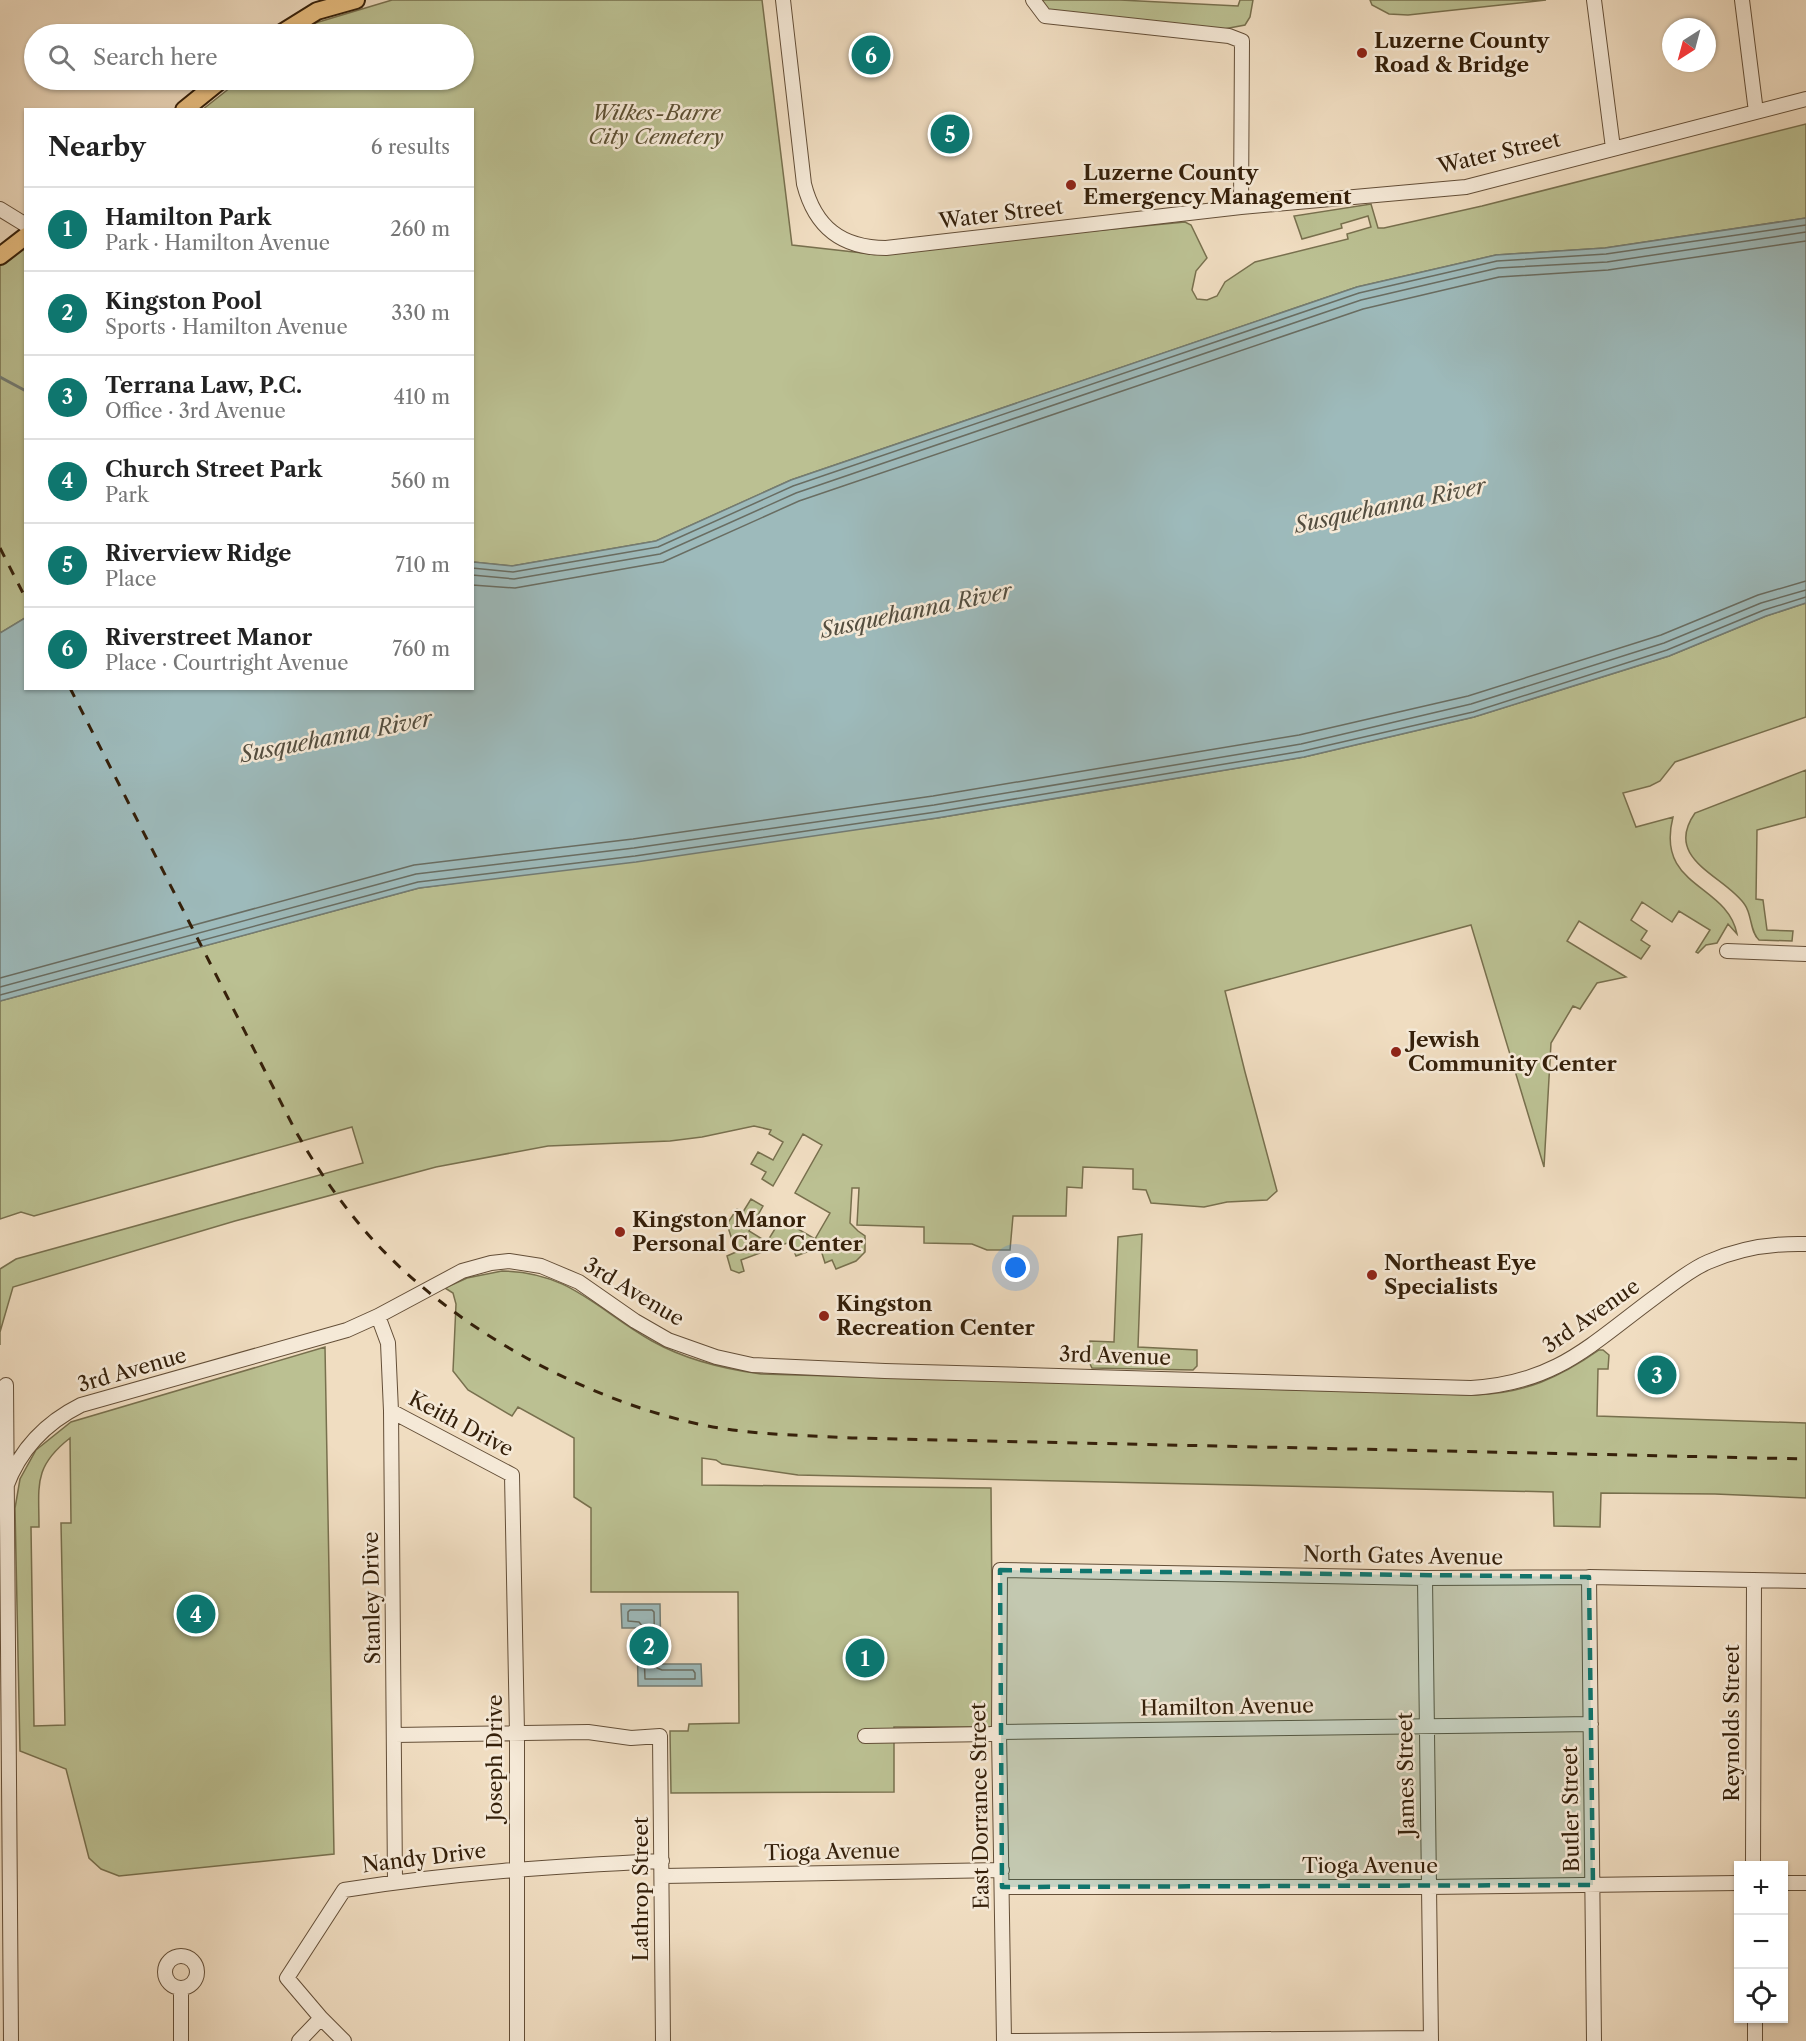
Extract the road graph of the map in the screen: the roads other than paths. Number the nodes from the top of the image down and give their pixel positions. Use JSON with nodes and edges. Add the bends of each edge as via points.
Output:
{"nodes":[{"id":1,"x":356,"y":0,"type":"edge"},
{"id":2,"x":783,"y":0,"type":"edge"},
{"id":3,"x":1033,"y":0,"type":"edge"},
{"id":4,"x":1594,"y":0,"type":"edge"},
{"id":5,"x":1742,"y":0,"type":"edge"},
{"id":6,"x":315,"y":6,"type":"edge"},
{"id":7,"x":292,"y":24,"type":"edge"},
{"id":8,"x":209,"y":90,"type":"edge"},
{"id":9,"x":1806,"y":99,"type":"edge"},
{"id":10,"x":186,"y":108,"type":"edge"},
{"id":11,"x":1756,"y":112,"type":"junction"},
{"id":12,"x":1613,"y":148,"type":"junction"},
{"id":13,"x":1241,"y":207,"type":"junction"},
{"id":14,"x":0,"y":209,"type":"edge"},
{"id":15,"x":24,"y":224,"type":"edge"},
{"id":16,"x":24,"y":238,"type":"edge"},
{"id":17,"x":0,"y":256,"type":"edge"},
{"id":18,"x":1727,"y":951,"type":"dead end"},
{"id":19,"x":1806,"y":954,"type":"edge"},
{"id":20,"x":1806,"y":1244,"type":"edge"},
{"id":21,"x":378,"y":1316,"type":"junction"},
{"id":22,"x":6,"y":1384,"type":"dead end"},
{"id":23,"x":391,"y":1411,"type":"junction"},
{"id":24,"x":512,"y":1475,"type":"joint"},
{"id":25,"x":6,"y":1487,"type":"junction"},
{"id":26,"x":1000,"y":1570,"type":"joint"},
{"id":27,"x":1589,"y":1577,"type":"junction"},
{"id":28,"x":1425,"y":1578,"type":"junction"},
{"id":29,"x":1754,"y":1580,"type":"junction"},
{"id":30,"x":1806,"y":1581,"type":"edge"},
{"id":31,"x":1591,"y":1724,"type":"junction"},
{"id":32,"x":1426,"y":1725,"type":"junction"},
{"id":33,"x":999,"y":1732,"type":"junction"},
{"id":34,"x":517,"y":1733,"type":"junction"},
{"id":35,"x":395,"y":1735,"type":"junction"},
{"id":36,"x":865,"y":1736,"type":"dead end"},
{"id":37,"x":662,"y":1861,"type":"junction"},
{"id":38,"x":1753,"y":1861,"type":"edge"},
{"id":39,"x":517,"y":1868,"type":"junction"},
{"id":40,"x":1002,"y":1870,"type":"junction"},
{"id":41,"x":663,"y":1876,"type":"junction"},
{"id":42,"x":395,"y":1882,"type":"junction"},
{"id":43,"x":1734,"y":1883,"type":"edge"},
{"id":44,"x":1788,"y":1883,"type":"edge"},
{"id":45,"x":1806,"y":1883,"type":"edge"},
{"id":46,"x":1593,"y":1885,"type":"junction"},
{"id":47,"x":1002,"y":1887,"type":"junction"},
{"id":48,"x":1430,"y":1887,"type":"junction"},
{"id":49,"x":181,"y":1988,"type":"dead end"},
{"id":50,"x":321,"y":2018,"type":"junction"},
{"id":51,"x":1755,"y":2023,"type":"edge"},
{"id":52,"x":1431,"y":2039,"type":"edge"},
{"id":53,"x":11,"y":2041,"type":"edge"},
{"id":54,"x":181,"y":2041,"type":"edge"},
{"id":55,"x":299,"y":2041,"type":"edge"},
{"id":56,"x":344,"y":2041,"type":"edge"},
{"id":57,"x":518,"y":2041,"type":"edge"},
{"id":58,"x":663,"y":2041,"type":"edge"},
{"id":59,"x":1005,"y":2041,"type":"edge"},
{"id":60,"x":1594,"y":2041,"type":"edge"},
{"id":61,"x":1755,"y":2041,"type":"edge"}],
"edges":[{"from":1,"to":6,"type":"main road"},
{"from":2,"to":13,"type":"street","name":"Water Street","via":[[808,200],[826,227],[853,245],[886,248]]},
{"from":3,"to":13,"type":"street","via":[[1045,16],[1229,36],[1242,41]]},
{"from":4,"to":12,"type":"street"},
{"from":5,"to":11,"type":"street"},
{"from":6,"to":7,"type":"main road"},
{"from":8,"to":10,"type":"main road"},
{"from":9,"to":11,"type":"street","name":"Water Street"},
{"from":11,"to":12,"type":"street","name":"Water Street"},
{"from":12,"to":13,"type":"street","name":"Water Street","via":[[1466,187]]},
{"from":14,"to":15,"type":"street"},
{"from":16,"to":17,"type":"main road"},
{"from":18,"to":19,"type":"street"},
{"from":20,"to":21,"type":"street","name":"3rd Avenue","via":[[1761,1246],[1707,1262],[1587,1349],[1551,1370],[1512,1384],[1471,1388],[752,1365],[716,1358],[668,1340],[579,1282],[541,1266],[509,1261],[462,1271]]},
{"from":21,"to":23,"type":"street","name":"Stanley Drive","via":[[388,1343]]},
{"from":21,"to":25,"type":"street","name":"3rd Avenue","via":[[327,1336],[81,1405],[56,1419],[34,1439],[18,1459]]},
{"from":22,"to":25,"type":"street"},
{"from":23,"to":24,"type":"street","name":"Keith Drive"},
{"from":23,"to":35,"type":"street","name":"Stanley Drive"},
{"from":24,"to":34,"type":"street","name":"Joseph Drive"},
{"from":25,"to":53,"type":"street"},
{"from":26,"to":28,"type":"street","name":"North Gates Avenue"},
{"from":26,"to":33,"type":"street","name":"East Dorrance Street"},
{"from":27,"to":28,"type":"street","name":"North Gates Avenue"},
{"from":27,"to":29,"type":"street","name":"North Gates Avenue"},
{"from":27,"to":31,"type":"street","name":"Butler Street"},
{"from":28,"to":32,"type":"street","name":"James Street"},
{"from":29,"to":30,"type":"street","name":"North Gates Avenue"},
{"from":29,"to":38,"type":"street","name":"Reynolds Street"},
{"from":31,"to":32,"type":"street","name":"Hamilton Avenue"},
{"from":31,"to":46,"type":"street","name":"Butler Street"},
{"from":32,"to":33,"type":"street","name":"Hamilton Avenue"},
{"from":32,"to":48,"type":"street","name":"James Street"},
{"from":33,"to":36,"type":"street","name":"Hamilton Avenue"},
{"from":33,"to":40,"type":"street","name":"East Dorrance Street"},
{"from":34,"to":35,"type":"street"},
{"from":34,"to":37,"type":"street","name":"Lathrop Street","via":[[660,1736]]},
{"from":34,"to":39,"type":"street","name":"Joseph Drive"},
{"from":35,"to":42,"type":"street","name":"Stanley Drive"},
{"from":37,"to":39,"type":"street","name":"Nandy Drive"},
{"from":37,"to":41,"type":"street","name":"Lathrop Street"},
{"from":39,"to":42,"type":"street","name":"Nandy Drive"},
{"from":39,"to":57,"type":"street","name":"Joseph Drive"},
{"from":40,"to":41,"type":"street","name":"Tioga Avenue"},
{"from":40,"to":47,"type":"street","name":"East Dorrance Street"},
{"from":41,"to":58,"type":"street","name":"Lathrop Street"},
{"from":42,"to":50,"type":"street","name":"Nandy Drive","via":[[344,1890],[287,1978]]},
{"from":43,"to":46,"type":"street","name":"Tioga Avenue"},
{"from":44,"to":45,"type":"street"},
{"from":46,"to":48,"type":"street","name":"Tioga Avenue"},
{"from":46,"to":60,"type":"street","name":"Butler Street"},
{"from":47,"to":48,"type":"street","name":"Tioga Avenue"},
{"from":47,"to":59,"type":"street","name":"East Dorrance Street"},
{"from":48,"to":52,"type":"street","name":"James Street"},
{"from":49,"to":54,"type":"street"},
{"from":50,"to":55,"type":"street"},
{"from":50,"to":56,"type":"street"},
{"from":51,"to":61,"type":"street"},
{"from":52,"to":59,"type":"street"}]}
